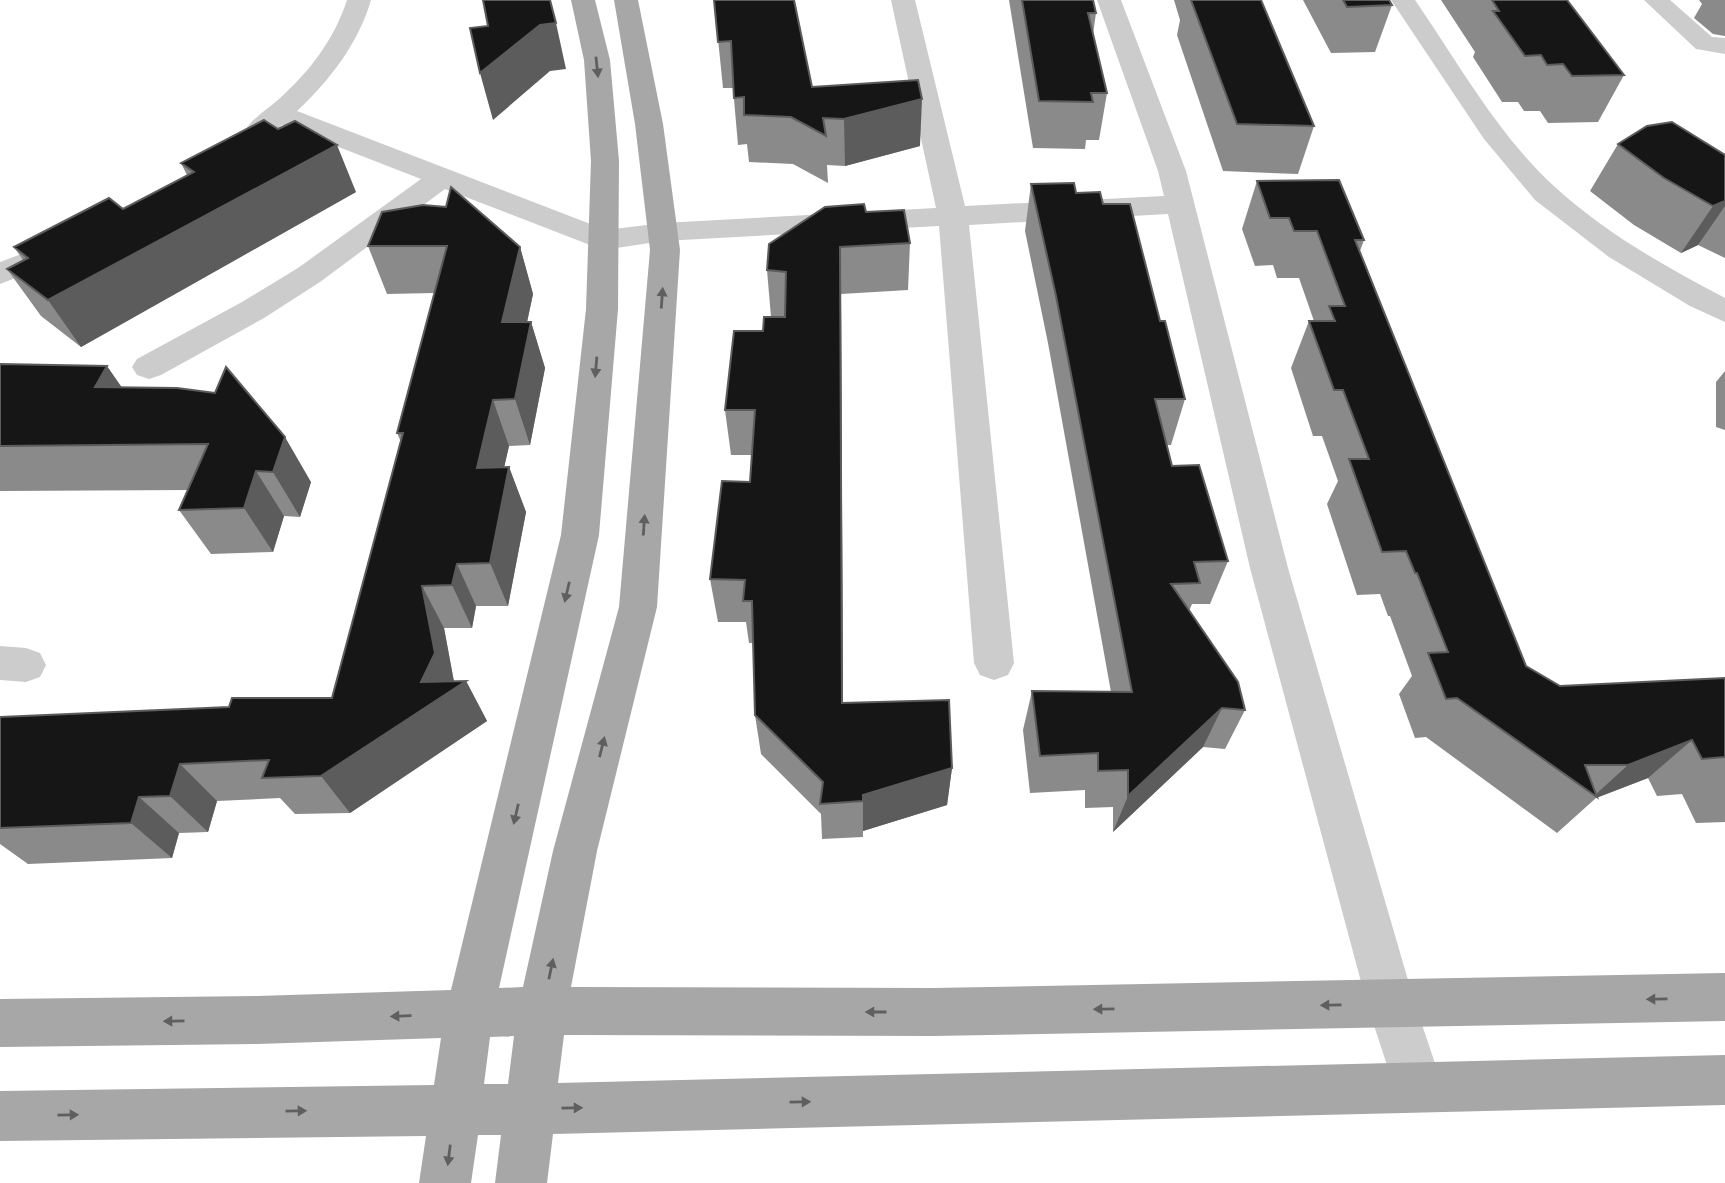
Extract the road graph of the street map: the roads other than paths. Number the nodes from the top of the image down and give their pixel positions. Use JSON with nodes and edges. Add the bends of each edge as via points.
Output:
{"nodes":[{"id":1,"x":359,"y":0,"type":"edge"},
{"id":2,"x":583,"y":0,"type":"edge"},
{"id":3,"x":626,"y":0,"type":"edge"},
{"id":4,"x":903,"y":0,"type":"edge"},
{"id":5,"x":1109,"y":0,"type":"edge"},
{"id":6,"x":1403,"y":0,"type":"edge"},
{"id":7,"x":1656,"y":0,"type":"edge"},
{"id":8,"x":1725,"y":46,"type":"edge"},
{"id":9,"x":279,"y":114,"type":"junction"},
{"id":10,"x":241,"y":144,"type":"edge"},
{"id":11,"x":441,"y":178,"type":"junction"},
{"id":12,"x":1180,"y":204,"type":"junction"},
{"id":13,"x":953,"y":217,"type":"junction"},
{"id":14,"x":663,"y":232,"type":"junction"},
{"id":15,"x":80,"y":239,"type":"edge"},
{"id":16,"x":603,"y":240,"type":"junction"},
{"id":17,"x":4,"y":279,"type":"edge"},
{"id":18,"x":1725,"y":311,"type":"edge"},
{"id":19,"x":149,"y":367,"type":"dead end"},
{"id":20,"x":993,"y":663,"type":"dead end"},
{"id":21,"x":1725,"y":998,"type":"edge"},
{"id":22,"x":1391,"y":1003,"type":"junction"},
{"id":23,"x":542,"y":1011,"type":"junction"},
{"id":24,"x":470,"y":1014,"type":"junction"},
{"id":25,"x":0,"y":1023,"type":"edge"},
{"id":26,"x":1725,"y":1080,"type":"edge"},
{"id":27,"x":1418,"y":1087,"type":"junction"},
{"id":28,"x":455,"y":1108,"type":"junction"},
{"id":29,"x":528,"y":1109,"type":"junction"},
{"id":30,"x":0,"y":1116,"type":"edge"},
{"id":31,"x":445,"y":1183,"type":"edge"},
{"id":32,"x":521,"y":1183,"type":"edge"}],
"edges":[{"from":1,"to":9,"type":"street","via":[[342,40],[316,76]]},
{"from":2,"to":16,"type":"main road","one_way":true,"via":[[597,60],[605,161]]},
{"from":3,"to":14,"type":"main road"},
{"from":4,"to":13,"type":"street"},
{"from":5,"to":12,"type":"street"},
{"from":6,"to":18,"type":"street","via":[[1528,176],[1578,221]]},
{"from":7,"to":8,"type":"street","via":[[1705,44]]},
{"from":9,"to":10,"type":"street"},
{"from":9,"to":11,"type":"street"},
{"from":11,"to":16,"type":"street"},
{"from":11,"to":19,"type":"street","via":[[309,275]]},
{"from":12,"to":13,"type":"street"},
{"from":12,"to":22,"type":"street","via":[[1269,568]]},
{"from":13,"to":14,"type":"street"},
{"from":13,"to":20,"type":"street"},
{"from":14,"to":16,"type":"street"},
{"from":23,"to":14,"type":"main road","one_way":true,"via":[[575,851],[638,607]]},
{"from":15,"to":17,"type":"street"},
{"from":16,"to":24,"type":"main road","one_way":true,"via":[[602,309],[580,535]]},
{"from":21,"to":22,"type":"main road","one_way":true},
{"from":22,"to":23,"type":"main road","one_way":true,"via":[[933,1012]]},
{"from":22,"to":27,"type":"street"},
{"from":23,"to":24,"type":"main road"},
{"from":23,"to":29,"type":"main road"},
{"from":24,"to":25,"type":"main road","one_way":true},
{"from":24,"to":28,"type":"main road"},
{"from":26,"to":27,"type":"main road"},
{"from":29,"to":27,"type":"main road","one_way":true},
{"from":28,"to":29,"type":"main road"},
{"from":30,"to":28,"type":"main road","one_way":true},
{"from":28,"to":31,"type":"main road","one_way":true},
{"from":29,"to":32,"type":"main road"}]}
